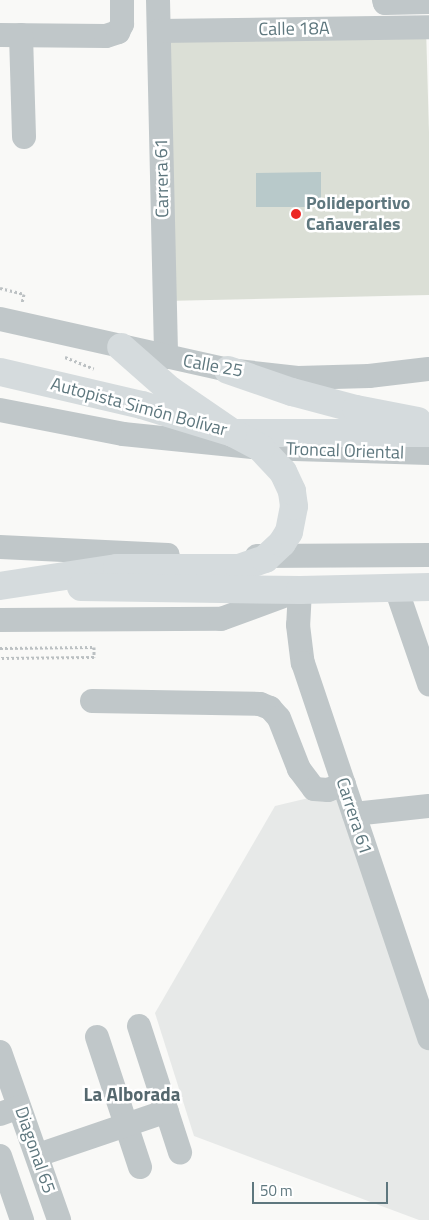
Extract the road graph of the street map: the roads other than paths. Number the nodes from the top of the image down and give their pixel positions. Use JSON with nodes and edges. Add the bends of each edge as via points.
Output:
{"nodes":[{"id":1,"x":122,"y":0,"type":"edge"},
{"id":2,"x":158,"y":0,"type":"edge"},
{"id":3,"x":384,"y":0,"type":"edge"},
{"id":4,"x":427,"y":1,"type":"edge"},
{"id":5,"x":427,"y":27,"type":"edge"},
{"id":6,"x":159,"y":31,"type":"junction"},
{"id":7,"x":10,"y":35,"type":"edge"},
{"id":8,"x":24,"y":137,"type":"dead end"},
{"id":9,"x":7,"y":311,"type":"edge"},
{"id":10,"x":121,"y":347,"type":"junction"},
{"id":11,"x":166,"y":357,"type":"junction"},
{"id":12,"x":429,"y":369,"type":"edge"},
{"id":13,"x":228,"y":370,"type":"junction"},
{"id":14,"x":0,"y":372,"type":"edge"},
{"id":15,"x":0,"y":410,"type":"edge"},
{"id":16,"x":429,"y":424,"type":"edge"},
{"id":17,"x":233,"y":433,"type":"junction"},
{"id":18,"x":429,"y":433,"type":"edge"},
{"id":19,"x":261,"y":448,"type":"junction"},
{"id":20,"x":429,"y":453,"type":"edge"},
{"id":21,"x":0,"y":548,"type":"edge"},
{"id":22,"x":269,"y":556,"type":"junction"},
{"id":23,"x":429,"y":556,"type":"edge"},
{"id":24,"x":0,"y":586,"type":"edge"},
{"id":25,"x":429,"y":587,"type":"edge"},
{"id":26,"x":396,"y":588,"type":"junction"},
{"id":27,"x":300,"y":590,"type":"junction"},
{"id":28,"x":0,"y":620,"type":"edge"},
{"id":29,"x":429,"y":684,"type":"edge"},
{"id":30,"x":92,"y":701,"type":"dead end"},
{"id":31,"x":344,"y":784,"type":"junction"},
{"id":32,"x":429,"y":806,"type":"edge"},
{"id":33,"x":354,"y":814,"type":"junction"},
{"id":34,"x":139,"y":1026,"type":"dead end"},
{"id":35,"x":97,"y":1037,"type":"dead end"},
{"id":36,"x":429,"y":1038,"type":"edge"},
{"id":37,"x":1,"y":1057,"type":"edge"},
{"id":38,"x":10,"y":1110,"type":"edge"},
{"id":39,"x":167,"y":1111,"type":"junction"},
{"id":40,"x":126,"y":1124,"type":"junction"},
{"id":41,"x":180,"y":1152,"type":"dead end"},
{"id":42,"x":38,"y":1155,"type":"junction"},
{"id":43,"x":0,"y":1156,"type":"edge"},
{"id":44,"x":140,"y":1166,"type":"dead end"},
{"id":45,"x":22,"y":1220,"type":"edge"},
{"id":46,"x":59,"y":1220,"type":"edge"}],
"edges":[{"from":1,"to":7,"type":"street","via":[[122,24],[118,32],[106,36]]},
{"from":2,"to":6,"type":"street","name":"Carrera 61"},
{"from":3,"to":4,"type":"street","via":[[385,3]]},
{"from":4,"to":5,"type":"street"},
{"from":5,"to":6,"type":"street","name":"Calle 18A"},
{"from":6,"to":11,"type":"street","name":"Carrera 61"},
{"from":7,"to":8,"type":"street"},
{"from":9,"to":10,"type":"street","name":"Calle 25"},
{"from":10,"to":11,"type":"street","name":"Calle 25"},
{"from":10,"to":17,"type":"highway","via":[[170,390]]},
{"from":11,"to":13,"type":"street","name":"Calle 25"},
{"from":12,"to":13,"type":"street","name":"Calle 25","via":[[369,376],[298,378]]},
{"from":13,"to":16,"type":"highway","via":[[292,392]]},
{"from":14,"to":17,"type":"highway","name":"Autopista Simón Bolívar","via":[[142,405]]},
{"from":15,"to":19,"type":"street","name":"Troncal Oriental","via":[[123,434]]},
{"from":17,"to":18,"type":"highway","name":"Autopista Simón Bolívar"},
{"from":17,"to":19,"type":"highway"},
{"from":19,"to":20,"type":"street","name":"Troncal Oriental"},
{"from":19,"to":22,"type":"highway","via":[[283,472],[292,491],[294,506],[289,532]]},
{"from":21,"to":22,"type":"street"},
{"from":22,"to":23,"type":"street"},
{"from":22,"to":24,"type":"highway","via":[[251,566],[239,568],[117,568]]},
{"from":24,"to":27,"type":"highway"},
{"from":25,"to":26,"type":"highway"},
{"from":26,"to":27,"type":"highway"},
{"from":26,"to":29,"type":"street"},
{"from":27,"to":28,"type":"street","via":[[221,619]]},
{"from":27,"to":31,"type":"street","name":"Carrera 61","via":[[298,625],[303,664]]},
{"from":30,"to":31,"type":"street","via":[[260,704],[270,708],[279,718],[299,769],[314,789],[328,790]]},
{"from":31,"to":33,"type":"street","name":"Carrera 61"},
{"from":32,"to":33,"type":"street"},
{"from":33,"to":36,"type":"street","name":"Carrera 61"},
{"from":34,"to":39,"type":"street"},
{"from":35,"to":40,"type":"street"},
{"from":37,"to":38,"type":"street","name":"Diagonal 65"},
{"from":38,"to":42,"type":"street","name":"Diagonal 65"},
{"from":39,"to":40,"type":"street"},
{"from":39,"to":41,"type":"street"},
{"from":40,"to":42,"type":"street"},
{"from":40,"to":44,"type":"street"},
{"from":42,"to":46,"type":"street","name":"Diagonal 65"},
{"from":43,"to":45,"type":"street","name":"Diagonal 65"}]}
